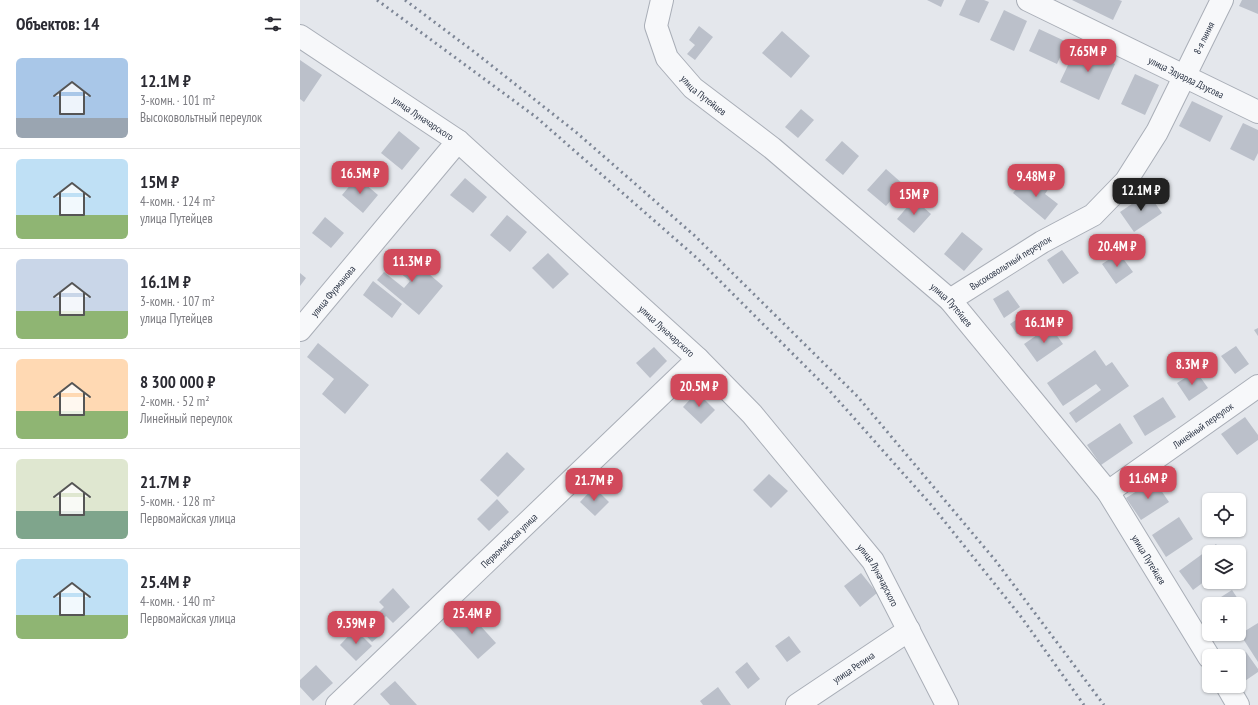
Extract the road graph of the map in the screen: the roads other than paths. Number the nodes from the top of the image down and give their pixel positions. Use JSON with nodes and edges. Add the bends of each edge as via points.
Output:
{"nodes":[{"id":1,"x":662,"y":0,"type":"edge"},
{"id":2,"x":1028,"y":0,"type":"edge"},
{"id":3,"x":1222,"y":0,"type":"edge"},
{"id":4,"x":300,"y":36,"type":"edge"},
{"id":5,"x":1186,"y":76,"type":"junction"},
{"id":6,"x":1258,"y":112,"type":"edge"},
{"id":7,"x":458,"y":140,"type":"junction"},
{"id":8,"x":950,"y":300,"type":"junction"},
{"id":9,"x":300,"y":330,"type":"edge"},
{"id":10,"x":698,"y":359,"type":"junction"},
{"id":11,"x":1258,"y":386,"type":"edge"},
{"id":12,"x":1108,"y":492,"type":"junction"},
{"id":13,"x":909,"y":630,"type":"junction"},
{"id":14,"x":1204,"y":649,"type":"edge"},
{"id":15,"x":1231,"y":693,"type":"edge"},
{"id":16,"x":800,"y":704,"type":"edge"},
{"id":17,"x":337,"y":705,"type":"edge"},
{"id":18,"x":947,"y":705,"type":"edge"},
{"id":19,"x":1238,"y":705,"type":"edge"}],
"edges":[{"from":1,"to":8,"type":"street","name":"улица Путейцев","via":[[656,26],[667,58],[692,88],[772,148]]},
{"from":2,"to":5,"type":"street","name":"улица Эдуарда Дзусова"},
{"from":3,"to":5,"type":"street","name":"8-я линия"},
{"from":4,"to":7,"type":"street","name":"улица Луначарского"},
{"from":5,"to":6,"type":"street","name":"улица Эдуарда Дзусова"},
{"from":5,"to":8,"type":"street","name":"Высоковольтный переулок","via":[[1157,132],[1126,181],[1093,215],[1042,242]]},
{"from":7,"to":9,"type":"street","name":"улица Фурманова"},
{"from":7,"to":10,"type":"street","name":"улица Луначарского"},
{"from":8,"to":12,"type":"street","name":"улица Путейцев"},
{"from":10,"to":13,"type":"street","name":"улица Луначарского","via":[[752,414],[873,560]]},
{"from":10,"to":17,"type":"street","name":"Первомайская улица"},
{"from":11,"to":12,"type":"street","name":"Линейный переулок"},
{"from":12,"to":14,"type":"street","name":"улица Путейцев"},
{"from":13,"to":16,"type":"street","name":"улица Репина"},
{"from":13,"to":18,"type":"street","name":"улица Луначарского"},
{"from":15,"to":19,"type":"street"}]}
